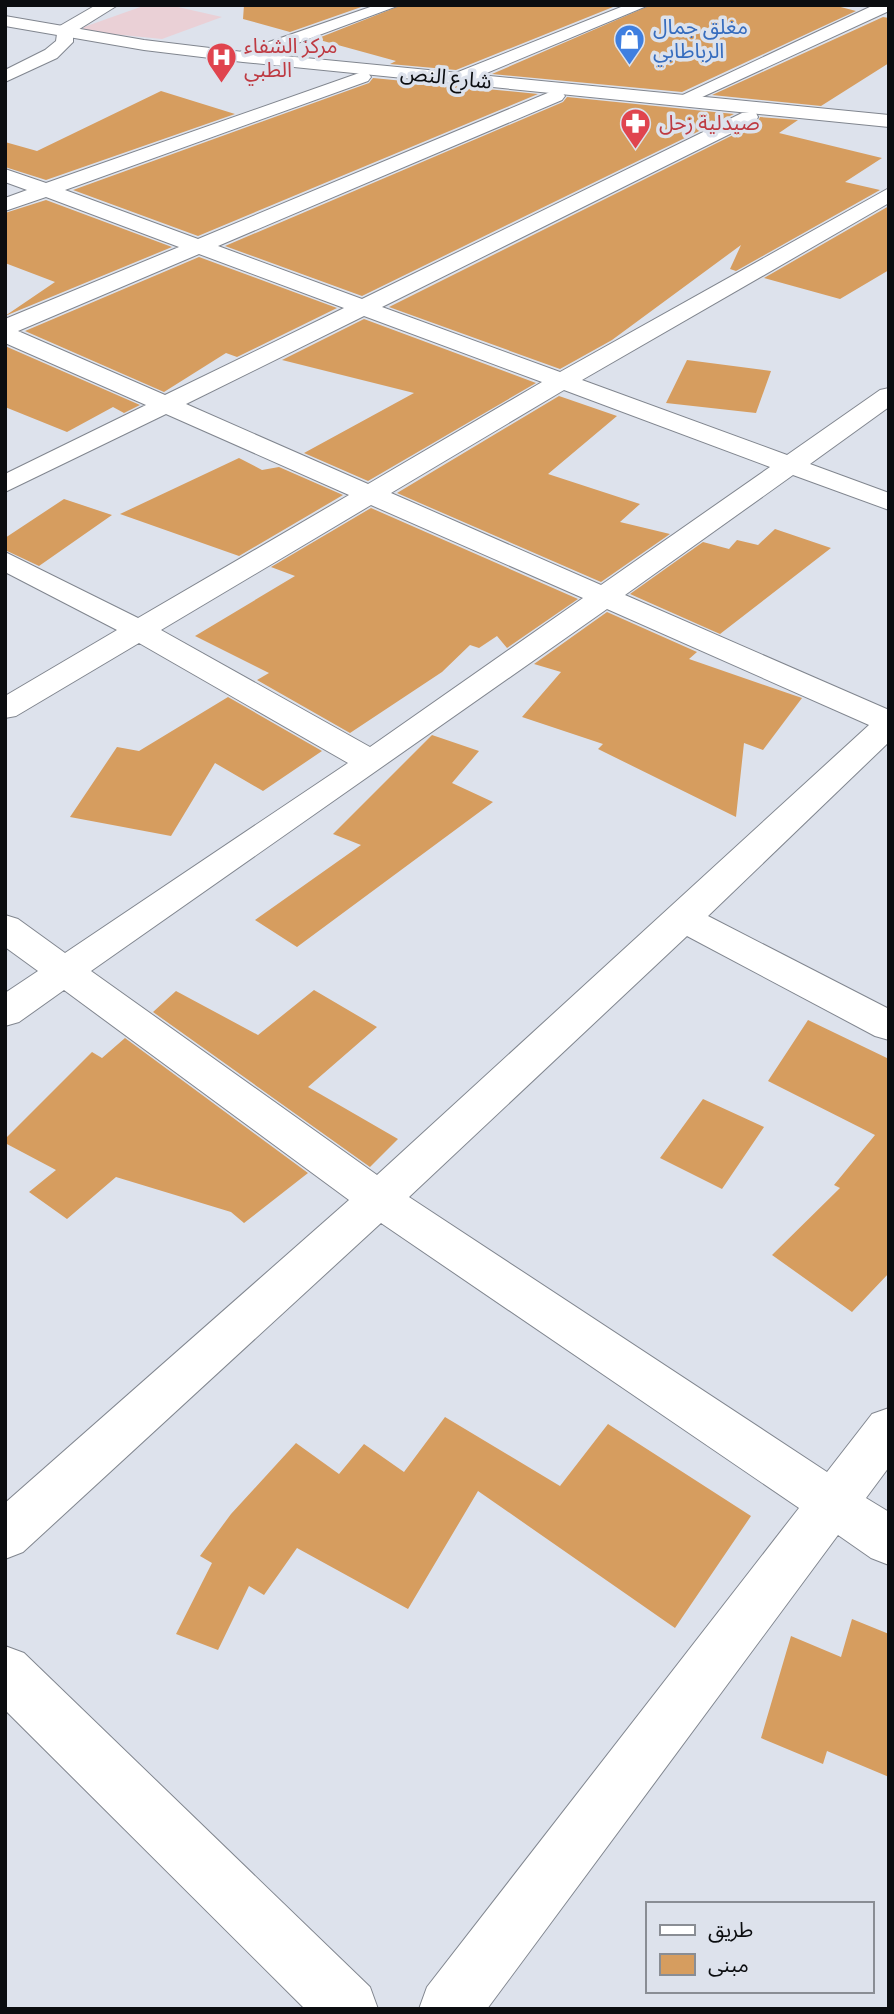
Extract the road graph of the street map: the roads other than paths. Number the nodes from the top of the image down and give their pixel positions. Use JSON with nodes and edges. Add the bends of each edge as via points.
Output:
{"nodes":[{"id":1,"x":110,"y":5,"type":"edge"},
{"id":2,"x":392,"y":5,"type":"edge"},
{"id":3,"x":641,"y":5,"type":"edge"},
{"id":4,"x":888,"y":5,"type":"edge"},
{"id":5,"x":5,"y":22,"type":"edge"},
{"id":6,"x":5,"y":30,"type":"edge"},
{"id":7,"x":65,"y":36,"type":"junction"},
{"id":8,"x":243,"y":57,"type":"junction"},
{"id":9,"x":5,"y":77,"type":"edge"},
{"id":10,"x":362,"y":77,"type":"junction"},
{"id":11,"x":459,"y":78,"type":"junction"},
{"id":12,"x":556,"y":96,"type":"junction"},
{"id":13,"x":681,"y":100,"type":"junction"},
{"id":14,"x":749,"y":117,"type":"junction"},
{"id":15,"x":889,"y":121,"type":"edge"},
{"id":16,"x":889,"y":130,"type":"edge"},
{"id":17,"x":5,"y":175,"type":"edge"},
{"id":18,"x":48,"y":191,"type":"junction"},
{"id":19,"x":884,"y":201,"type":"edge"},
{"id":20,"x":5,"y":205,"type":"edge"},
{"id":21,"x":200,"y":246,"type":"junction"},
{"id":22,"x":362,"y":309,"type":"junction"},
{"id":23,"x":5,"y":328,"type":"edge"},
{"id":24,"x":5,"y":334,"type":"edge"},
{"id":25,"x":562,"y":381,"type":"junction"},
{"id":26,"x":889,"y":395,"type":"edge"},
{"id":27,"x":164,"y":404,"type":"junction"},
{"id":28,"x":789,"y":466,"type":"junction"},
{"id":29,"x":5,"y":484,"type":"edge"},
{"id":30,"x":369,"y":494,"type":"junction"},
{"id":31,"x":889,"y":502,"type":"edge"},
{"id":32,"x":5,"y":561,"type":"edge"},
{"id":33,"x":602,"y":597,"type":"junction"},
{"id":34,"x":139,"y":629,"type":"junction"},
{"id":35,"x":5,"y":709,"type":"edge"},
{"id":36,"x":889,"y":723,"type":"edge"},
{"id":37,"x":371,"y":762,"type":"junction"},
{"id":38,"x":685,"y":919,"type":"junction"},
{"id":39,"x":5,"y":928,"type":"edge"},
{"id":40,"x":64,"y":970,"type":"junction"},
{"id":41,"x":5,"y":1012,"type":"edge"},
{"id":42,"x":889,"y":1026,"type":"edge"},
{"id":43,"x":381,"y":1200,"type":"junction"},
{"id":44,"x":889,"y":1429,"type":"edge"},
{"id":45,"x":834,"y":1502,"type":"junction"},
{"id":46,"x":5,"y":1535,"type":"edge"},
{"id":47,"x":889,"y":1541,"type":"edge"},
{"id":48,"x":5,"y":1672,"type":"edge"},
{"id":49,"x":348,"y":2009,"type":"edge"},
{"id":50,"x":449,"y":2009,"type":"edge"}],
"edges":[{"from":1,"to":7,"type":"street","via":[[79,20]]},
{"from":2,"to":8,"type":"street"},
{"from":3,"to":11,"type":"street"},
{"from":4,"to":13,"type":"street"},
{"from":5,"to":7,"type":"street","name":"شارع النص"},
{"from":6,"to":7,"type":"street","name":"شارع النص"},
{"from":7,"to":8,"type":"street","name":"شارع النص"},
{"from":7,"to":9,"type":"street","via":[[44,58]]},
{"from":7,"to":10,"type":"street","name":"شارع النص"},
{"from":8,"to":11,"type":"street","name":"شارع النص"},
{"from":10,"to":12,"type":"street","name":"شارع النص"},
{"from":10,"to":18,"type":"street"},
{"from":11,"to":13,"type":"street","name":"شارع النص"},
{"from":12,"to":14,"type":"street","name":"شارع النص"},
{"from":12,"to":21,"type":"street"},
{"from":13,"to":15,"type":"street","name":"شارع النص"},
{"from":14,"to":16,"type":"street","name":"شارع النص"},
{"from":14,"to":22,"type":"street"},
{"from":17,"to":18,"type":"street"},
{"from":18,"to":20,"type":"street"},
{"from":18,"to":21,"type":"street"},
{"from":19,"to":25,"type":"street"},
{"from":21,"to":22,"type":"street"},
{"from":21,"to":23,"type":"street"},
{"from":22,"to":25,"type":"street"},
{"from":22,"to":27,"type":"street"},
{"from":24,"to":27,"type":"street"},
{"from":25,"to":28,"type":"street"},
{"from":25,"to":30,"type":"street"},
{"from":26,"to":28,"type":"street"},
{"from":27,"to":29,"type":"street"},
{"from":27,"to":30,"type":"street"},
{"from":28,"to":31,"type":"street"},
{"from":28,"to":33,"type":"street"},
{"from":30,"to":33,"type":"street"},
{"from":30,"to":34,"type":"street"},
{"from":32,"to":34,"type":"street"},
{"from":33,"to":36,"type":"street"},
{"from":33,"to":37,"type":"street"},
{"from":34,"to":35,"type":"street"},
{"from":34,"to":37,"type":"street"},
{"from":36,"to":38,"type":"street"},
{"from":37,"to":40,"type":"street"},
{"from":38,"to":42,"type":"street"},
{"from":38,"to":43,"type":"street"},
{"from":39,"to":40,"type":"street"},
{"from":40,"to":41,"type":"street"},
{"from":40,"to":43,"type":"street"},
{"from":43,"to":45,"type":"street"},
{"from":43,"to":46,"type":"street"},
{"from":44,"to":45,"type":"street"},
{"from":45,"to":47,"type":"street"},
{"from":45,"to":50,"type":"street"},
{"from":48,"to":49,"type":"street"}]}
